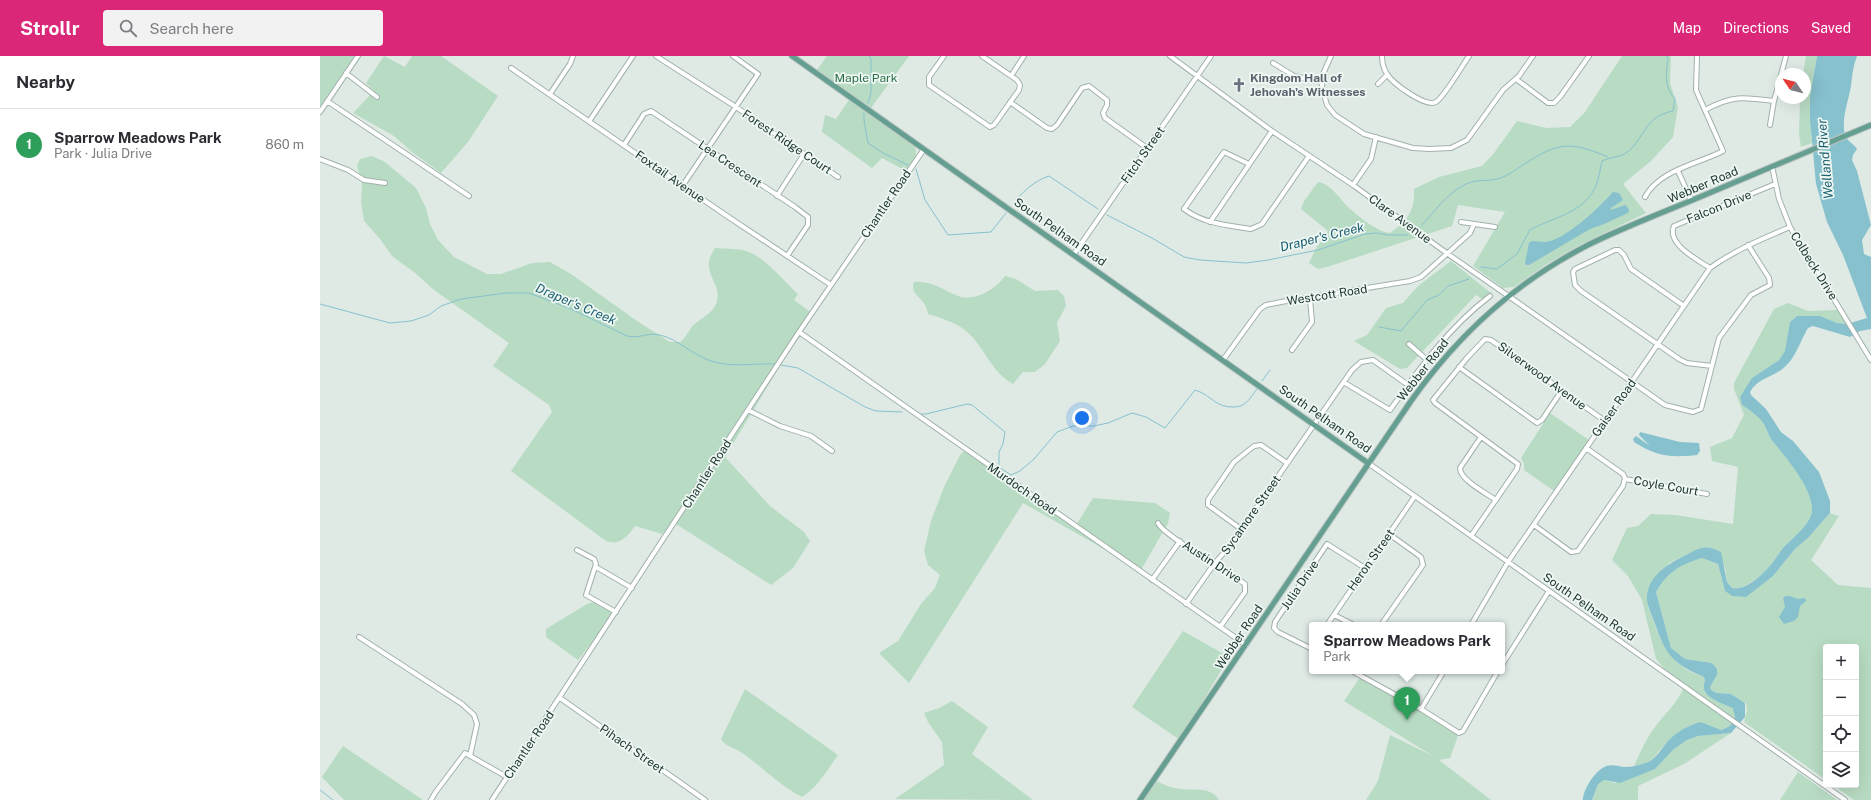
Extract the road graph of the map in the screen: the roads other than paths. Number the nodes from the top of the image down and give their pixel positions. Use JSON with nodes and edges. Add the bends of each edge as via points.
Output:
{"nodes":[{"id":1,"x":358,"y":56,"type":"edge"},
{"id":2,"x":573,"y":56,"type":"edge"},
{"id":3,"x":633,"y":56,"type":"edge"},
{"id":4,"x":656,"y":56,"type":"edge"},
{"id":5,"x":733,"y":56,"type":"edge"},
{"id":6,"x":792,"y":56,"type":"edge"},
{"id":7,"x":944,"y":56,"type":"edge"},
{"id":8,"x":982,"y":56,"type":"edge"},
{"id":9,"x":1024,"y":56,"type":"edge"},
{"id":10,"x":1170,"y":56,"type":"edge"},
{"id":11,"x":1211,"y":56,"type":"edge"},
{"id":12,"x":1330,"y":56,"type":"edge"},
{"id":13,"x":1382,"y":56,"type":"edge"},
{"id":14,"x":1469,"y":56,"type":"edge"},
{"id":15,"x":1534,"y":56,"type":"edge"},
{"id":16,"x":1589,"y":56,"type":"edge"},
{"id":17,"x":1697,"y":56,"type":"edge"},
{"id":18,"x":1786,"y":56,"type":"edge"},
{"id":19,"x":1273,"y":62,"type":"dead end"},
{"id":20,"x":511,"y":68,"type":"dead end"},
{"id":21,"x":346,"y":73,"type":"junction"},
{"id":22,"x":1387,"y":75,"type":"junction"},
{"id":23,"x":1011,"y":76,"type":"junction"},
{"id":24,"x":1197,"y":76,"type":"junction"},
{"id":25,"x":1516,"y":79,"type":"junction"},
{"id":26,"x":1322,"y":82,"type":"junction"},
{"id":27,"x":1378,"y":84,"type":"dead end"},
{"id":28,"x":550,"y":94,"type":"junction"},
{"id":29,"x":377,"y":97,"type":"dead end"},
{"id":30,"x":1774,"y":100,"type":"junction"},
{"id":31,"x":327,"y":101,"type":"junction"},
{"id":32,"x":1010,"y":102,"type":"junction"},
{"id":33,"x":736,"y":107,"type":"junction"},
{"id":34,"x":1705,"y":110,"type":"junction"},
{"id":35,"x":320,"y":112,"type":"edge"},
{"id":36,"x":590,"y":120,"type":"junction"},
{"id":37,"x":1770,"y":125,"type":"dead end"},
{"id":38,"x":1871,"y":125,"type":"edge"},
{"id":39,"x":1272,"y":131,"type":"junction"},
{"id":40,"x":1376,"y":137,"type":"junction"},
{"id":41,"x":624,"y":145,"type":"junction"},
{"id":42,"x":1147,"y":148,"type":"junction"},
{"id":43,"x":708,"y":149,"type":"junction"},
{"id":44,"x":924,"y":149,"type":"junction"},
{"id":45,"x":804,"y":154,"type":"junction"},
{"id":46,"x":1309,"y":156,"type":"junction"},
{"id":47,"x":320,"y":159,"type":"edge"},
{"id":48,"x":1249,"y":164,"type":"junction"},
{"id":49,"x":1772,"y":166,"type":"junction"},
{"id":50,"x":1678,"y":171,"type":"junction"},
{"id":51,"x":838,"y":177,"type":"dead end"},
{"id":52,"x":385,"y":183,"type":"dead end"},
{"id":53,"x":1775,"y":184,"type":"junction"},
{"id":54,"x":683,"y":185,"type":"junction"},
{"id":55,"x":1353,"y":185,"type":"junction"},
{"id":56,"x":469,"y":196,"type":"dead end"},
{"id":57,"x":777,"y":196,"type":"junction"},
{"id":58,"x":1645,"y":197,"type":"dead end"},
{"id":59,"x":1691,"y":200,"type":"junction"},
{"id":60,"x":1210,"y":222,"type":"junction"},
{"id":61,"x":1461,"y":222,"type":"dead end"},
{"id":62,"x":1474,"y":224,"type":"junction"},
{"id":63,"x":1495,"y":227,"type":"dead end"},
{"id":64,"x":1790,"y":227,"type":"junction"},
{"id":65,"x":1748,"y":245,"type":"junction"},
{"id":66,"x":1074,"y":254,"type":"junction"},
{"id":67,"x":1448,"y":254,"type":"junction"},
{"id":68,"x":787,"y":256,"type":"junction"},
{"id":69,"x":1710,"y":268,"type":"junction"},
{"id":70,"x":831,"y":285,"type":"junction"},
{"id":71,"x":1490,"y":296,"type":"dead end"},
{"id":72,"x":1508,"y":296,"type":"junction"},
{"id":73,"x":1310,"y":298,"type":"junction"},
{"id":74,"x":1684,"y":306,"type":"junction"},
{"id":75,"x":799,"y":332,"type":"junction"},
{"id":76,"x":1410,"y":344,"type":"dead end"},
{"id":77,"x":1658,"y":344,"type":"junction"},
{"id":78,"x":1292,"y":350,"type":"dead end"},
{"id":79,"x":1426,"y":359,"type":"junction"},
{"id":80,"x":1223,"y":360,"type":"junction"},
{"id":81,"x":1871,"y":360,"type":"edge"},
{"id":82,"x":1712,"y":366,"type":"junction"},
{"id":83,"x":1459,"y":367,"type":"junction"},
{"id":84,"x":1345,"y":382,"type":"dead end"},
{"id":85,"x":1631,"y":383,"type":"junction"},
{"id":86,"x":1408,"y":385,"type":"junction"},
{"id":87,"x":1562,"y":390,"type":"junction"},
{"id":88,"x":748,"y":410,"type":"junction"},
{"id":89,"x":1605,"y":421,"type":"junction"},
{"id":90,"x":1314,"y":424,"type":"junction"},
{"id":91,"x":1482,"y":437,"type":"junction"},
{"id":92,"x":1586,"y":448,"type":"junction"},
{"id":93,"x":832,"y":451,"type":"dead end"},
{"id":94,"x":1368,"y":462,"type":"junction"},
{"id":95,"x":1287,"y":463,"type":"junction"},
{"id":96,"x":1625,"y":479,"type":"junction"},
{"id":97,"x":1707,"y":494,"type":"dead end"},
{"id":98,"x":1415,"y":496,"type":"junction"},
{"id":99,"x":1496,"y":500,"type":"junction"},
{"id":100,"x":1158,"y":522,"type":"dead end"},
{"id":101,"x":1534,"y":524,"type":"junction"},
{"id":102,"x":1241,"y":529,"type":"junction"},
{"id":103,"x":1389,"y":534,"type":"junction"},
{"id":104,"x":1471,"y":536,"type":"junction"},
{"id":105,"x":1180,"y":541,"type":"junction"},
{"id":106,"x":577,"y":550,"type":"dead end"},
{"id":107,"x":1508,"y":562,"type":"junction"},
{"id":108,"x":1214,"y":564,"type":"junction"},
{"id":109,"x":596,"y":567,"type":"junction"},
{"id":110,"x":1365,"y":568,"type":"junction"},
{"id":111,"x":1152,"y":580,"type":"junction"},
{"id":112,"x":632,"y":588,"type":"junction"},
{"id":113,"x":1549,"y":591,"type":"junction"},
{"id":114,"x":1186,"y":604,"type":"junction"},
{"id":115,"x":616,"y":612,"type":"junction"},
{"id":116,"x":1334,"y":614,"type":"junction"},
{"id":117,"x":1329,"y":622,"type":"edge"},
{"id":118,"x":1349,"y":622,"type":"edge"},
{"id":119,"x":1383,"y":622,"type":"edge"},
{"id":120,"x":1473,"y":622,"type":"edge"},
{"id":121,"x":1220,"y":627,"type":"junction"},
{"id":122,"x":359,"y":637,"type":"dead end"},
{"id":123,"x":1246,"y":645,"type":"junction"},
{"id":124,"x":1309,"y":647,"type":"edge"},
{"id":125,"x":1505,"y":660,"type":"edge"},
{"id":126,"x":1357,"y":674,"type":"edge"},
{"id":127,"x":1441,"y":674,"type":"edge"},
{"id":128,"x":1496,"y":674,"type":"edge"},
{"id":129,"x":560,"y":698,"type":"junction"},
{"id":130,"x":1421,"y":709,"type":"junction"},
{"id":131,"x":470,"y":756,"type":"junction"},
{"id":132,"x":507,"y":777,"type":"junction"},
{"id":133,"x":431,"y":800,"type":"edge"},
{"id":134,"x":492,"y":800,"type":"edge"},
{"id":135,"x":705,"y":800,"type":"edge"},
{"id":136,"x":1140,"y":800,"type":"edge"},
{"id":137,"x":1845,"y":800,"type":"edge"}],
"edges":[{"from":1,"to":21,"type":"street"},
{"from":2,"to":28,"type":"street"},
{"from":3,"to":36,"type":"street"},
{"from":4,"to":33,"type":"street","name":"Forest Ridge Court"},
{"from":5,"to":33,"type":"street","via":[[758,74]]},
{"from":6,"to":44,"type":"main road","name":"South Pelham Road"},
{"from":7,"to":32,"type":"street","via":[[926,81],[931,87],[990,128]]},
{"from":8,"to":23,"type":"street"},
{"from":9,"to":23,"type":"street"},
{"from":10,"to":24,"type":"street","name":"Clare Avenue"},
{"from":11,"to":24,"type":"street","name":"Fitch Street"},
{"from":12,"to":26,"type":"street"},
{"from":13,"to":22,"type":"street"},
{"from":14,"to":22,"type":"street","via":[[1441,96],[1431,104],[1424,102]]},
{"from":15,"to":25,"type":"street"},
{"from":16,"to":25,"type":"street","via":[[1554,103],[1548,103]]},
{"from":17,"to":34,"type":"street","via":[[1696,90]]},
{"from":18,"to":30,"type":"street"},
{"from":19,"to":26,"type":"street","via":[[1294,76]]},
{"from":20,"to":28,"type":"street","name":"Foxtail Avenue"},
{"from":21,"to":29,"type":"street"},
{"from":21,"to":31,"type":"street"},
{"from":22,"to":27,"type":"street"},
{"from":23,"to":32,"type":"street","via":[[1022,85]]},
{"from":24,"to":39,"type":"street","name":"Clare Avenue"},
{"from":24,"to":42,"type":"street","name":"Fitch Street"},
{"from":25,"to":40,"type":"street","via":[[1503,90],[1470,136],[1455,147],[1422,149]]},
{"from":26,"to":40,"type":"street","via":[[1324,100],[1335,115],[1360,133]]},
{"from":28,"to":36,"type":"street","name":"Foxtail Avenue"},
{"from":30,"to":34,"type":"street","via":[[1738,98],[1717,103]]},
{"from":30,"to":37,"type":"street"},
{"from":31,"to":35,"type":"street"},
{"from":31,"to":56,"type":"street"},
{"from":32,"to":42,"type":"street","via":[[1052,129],[1086,85],[1109,100],[1103,113],[1105,118]]},
{"from":33,"to":43,"type":"street"},
{"from":33,"to":45,"type":"street","name":"Forest Ridge Court"},
{"from":34,"to":50,"type":"street","via":[[1724,151]]},
{"from":36,"to":41,"type":"street","name":"Foxtail Avenue"},
{"from":38,"to":49,"type":"main road","name":"Webber Road"},
{"from":39,"to":46,"type":"street","name":"Clare Avenue"},
{"from":39,"to":48,"type":"street"},
{"from":40,"to":55,"type":"street","via":[[1371,159]]},
{"from":41,"to":43,"type":"street","name":"Lea Crescent","via":[[644,114],[651,111]]},
{"from":41,"to":54,"type":"street","name":"Foxtail Avenue"},
{"from":42,"to":66,"type":"street","name":"Fitch Street"},
{"from":43,"to":54,"type":"street"},
{"from":43,"to":57,"type":"street","name":"Lea Crescent"},
{"from":44,"to":66,"type":"main road","name":"South Pelham Road"},
{"from":44,"to":70,"type":"street","name":"Chantler Road"},
{"from":45,"to":51,"type":"street","name":"Forest Ridge Court"},
{"from":45,"to":57,"type":"street"},
{"from":46,"to":55,"type":"street","name":"Clare Avenue"},
{"from":46,"to":60,"type":"street","via":[[1262,224],[1251,229]]},
{"from":47,"to":52,"type":"street","via":[[348,170],[364,180]]},
{"from":48,"to":60,"type":"street"},
{"from":48,"to":60,"type":"street","via":[[1224,152],[1184,209],[1196,218]]},
{"from":49,"to":53,"type":"street","name":"Colbeck Drive"},
{"from":49,"to":59,"type":"main road","name":"Webber Road"},
{"from":50,"to":58,"type":"street","via":[[1655,183]]},
{"from":50,"to":59,"type":"street"},
{"from":53,"to":64,"type":"street","name":"Colbeck Drive"},
{"from":53,"to":69,"type":"street","name":"Falcon Drive","via":[[1674,226],[1673,233],[1680,248]]},
{"from":54,"to":68,"type":"street","name":"Foxtail Avenue"},
{"from":55,"to":67,"type":"street","name":"Clare Avenue"},
{"from":57,"to":68,"type":"street","name":"Lea Crescent","via":[[805,214],[808,220],[808,225]]},
{"from":59,"to":72,"type":"main road","name":"Webber Road","via":[[1587,246]]},
{"from":61,"to":62,"type":"street"},
{"from":62,"to":63,"type":"street"},
{"from":62,"to":67,"type":"street","name":"Westcott Road","via":[[1470,233]]},
{"from":64,"to":65,"type":"street","name":"Gaiser Road"},
{"from":64,"to":81,"type":"street","name":"Colbeck Drive"},
{"from":65,"to":69,"type":"street","name":"Gaiser Road"},
{"from":65,"to":82,"type":"street","via":[[1769,278],[1770,285],[1751,295],[1726,328],[1717,343]]},
{"from":66,"to":80,"type":"main road","name":"South Pelham Road"},
{"from":67,"to":72,"type":"street","name":"Clare Avenue"},
{"from":67,"to":73,"type":"street","name":"Westcott Road","via":[[1421,277],[1410,281]]},
{"from":68,"to":70,"type":"street","name":"Foxtail Avenue"},
{"from":69,"to":74,"type":"street","name":"Gaiser Road"},
{"from":70,"to":75,"type":"street","name":"Chantler Road"},
{"from":71,"to":79,"type":"street","via":[[1475,307]]},
{"from":72,"to":85,"type":"street","name":"Clare Avenue"},
{"from":72,"to":94,"type":"main road","name":"Webber Road","via":[[1444,356]]},
{"from":73,"to":78,"type":"street","via":[[1312,322]]},
{"from":73,"to":80,"type":"street","name":"Westcott Road","via":[[1260,309]]},
{"from":74,"to":77,"type":"street","name":"Gaiser Road"},
{"from":74,"to":77,"type":"street","via":[[1631,269],[1619,250],[1575,269],[1575,285],[1581,291]]},
{"from":75,"to":88,"type":"street","name":"Chantler Road"},
{"from":75,"to":111,"type":"street","name":"Murdoch Road"},
{"from":76,"to":79,"type":"street"},
{"from":77,"to":82,"type":"street","via":[[1683,361]]},
{"from":77,"to":85,"type":"street","name":"Gaiser Road"},
{"from":79,"to":86,"type":"street"},
{"from":80,"to":90,"type":"main road","name":"South Pelham Road"},
{"from":82,"to":85,"type":"street","name":"Clare Avenue","via":[[1703,406],[1696,412],[1660,403]]},
{"from":83,"to":87,"type":"street","name":"Silverwood Avenue","via":[[1488,338]]},
{"from":83,"to":87,"type":"street","via":[[1537,423],[1542,420]]},
{"from":83,"to":91,"type":"street","name":"Silverwood Avenue","via":[[1434,401]]},
{"from":84,"to":86,"type":"street","via":[[1390,410]]},
{"from":85,"to":89,"type":"street","name":"Gaiser Road"},
{"from":86,"to":90,"type":"street","name":"Sycamore Street","via":[[1373,360],[1361,362],[1352,370]]},
{"from":87,"to":89,"type":"street","name":"Silverwood Avenue"},
{"from":88,"to":93,"type":"street","via":[[780,426],[811,436]]},
{"from":88,"to":112,"type":"street","name":"Chantler Road"},
{"from":89,"to":92,"type":"street","name":"Gaiser Road"},
{"from":90,"to":94,"type":"main road","name":"South Pelham Road"},
{"from":90,"to":95,"type":"street","name":"Sycamore Street"},
{"from":91,"to":99,"type":"street","name":"Silverwood Avenue","via":[[1518,464]]},
{"from":91,"to":99,"type":"street","via":[[1460,468],[1460,473]]},
{"from":92,"to":96,"type":"street","via":[[1623,474]]},
{"from":92,"to":101,"type":"street","name":"Gaiser Road"},
{"from":94,"to":98,"type":"street","name":"South Pelham Road"},
{"from":94,"to":123,"type":"main road","name":"Webber Road"},
{"from":95,"to":102,"type":"street","name":"Sycamore Street"},
{"from":95,"to":102,"type":"street","via":[[1258,444],[1234,462],[1208,500],[1208,505]]},
{"from":96,"to":97,"type":"street","name":"Coyle Court"},
{"from":96,"to":101,"type":"street","via":[[1619,492],[1575,553]]},
{"from":98,"to":103,"type":"street","name":"Heron Street"},
{"from":98,"to":104,"type":"street","name":"South Pelham Road"},
{"from":99,"to":104,"type":"street","name":"Silverwood Avenue"},
{"from":100,"to":105,"type":"street","name":"Austin Drive","via":[[1160,527]]},
{"from":101,"to":107,"type":"street","name":"Gaiser Road"},
{"from":102,"to":108,"type":"street","name":"Sycamore Street"},
{"from":103,"to":110,"type":"street","name":"Heron Street"},
{"from":103,"to":119,"type":"street","via":[[1424,561]]},
{"from":104,"to":107,"type":"street","name":"South Pelham Road"},
{"from":105,"to":108,"type":"street","name":"Austin Drive"},
{"from":105,"to":111,"type":"street"},
{"from":106,"to":109,"type":"street","via":[[594,559]]},
{"from":107,"to":113,"type":"street","name":"South Pelham Road"},
{"from":107,"to":120,"type":"street","name":"Gaiser Road"},
{"from":108,"to":114,"type":"street","name":"Sycamore Street"},
{"from":108,"to":121,"type":"street","name":"Austin Drive","via":[[1246,587]]},
{"from":109,"to":112,"type":"street"},
{"from":109,"to":115,"type":"street","via":[[586,595]]},
{"from":110,"to":116,"type":"street","name":"Heron Street"},
{"from":110,"to":124,"type":"street","name":"Julia Drive","via":[[1327,544],[1275,622],[1274,628],[1278,632]]},
{"from":111,"to":114,"type":"street","name":"Murdoch Road"},
{"from":112,"to":115,"type":"street","name":"Chantler Road"},
{"from":113,"to":125,"type":"street"},
{"from":113,"to":137,"type":"street","name":"South Pelham Road"},
{"from":114,"to":121,"type":"street","name":"Murdoch Road"},
{"from":115,"to":129,"type":"street","name":"Chantler Road"},
{"from":116,"to":117,"type":"street","name":"Heron Street"},
{"from":116,"to":118,"type":"street"},
{"from":121,"to":123,"type":"street","name":"Murdoch Road"},
{"from":122,"to":131,"type":"street","via":[[462,704],[474,715],[477,724]]},
{"from":123,"to":136,"type":"main road","name":"Webber Road"},
{"from":126,"to":130,"type":"street"},
{"from":127,"to":130,"type":"street"},
{"from":128,"to":130,"type":"street","via":[[1463,731],[1459,733]]},
{"from":129,"to":132,"type":"street","name":"Chantler Road"},
{"from":129,"to":135,"type":"street","name":"Pihach Street"},
{"from":131,"to":132,"type":"street"},
{"from":131,"to":133,"type":"street","via":[[465,753]]},
{"from":132,"to":134,"type":"street","name":"Chantler Road"}]}
